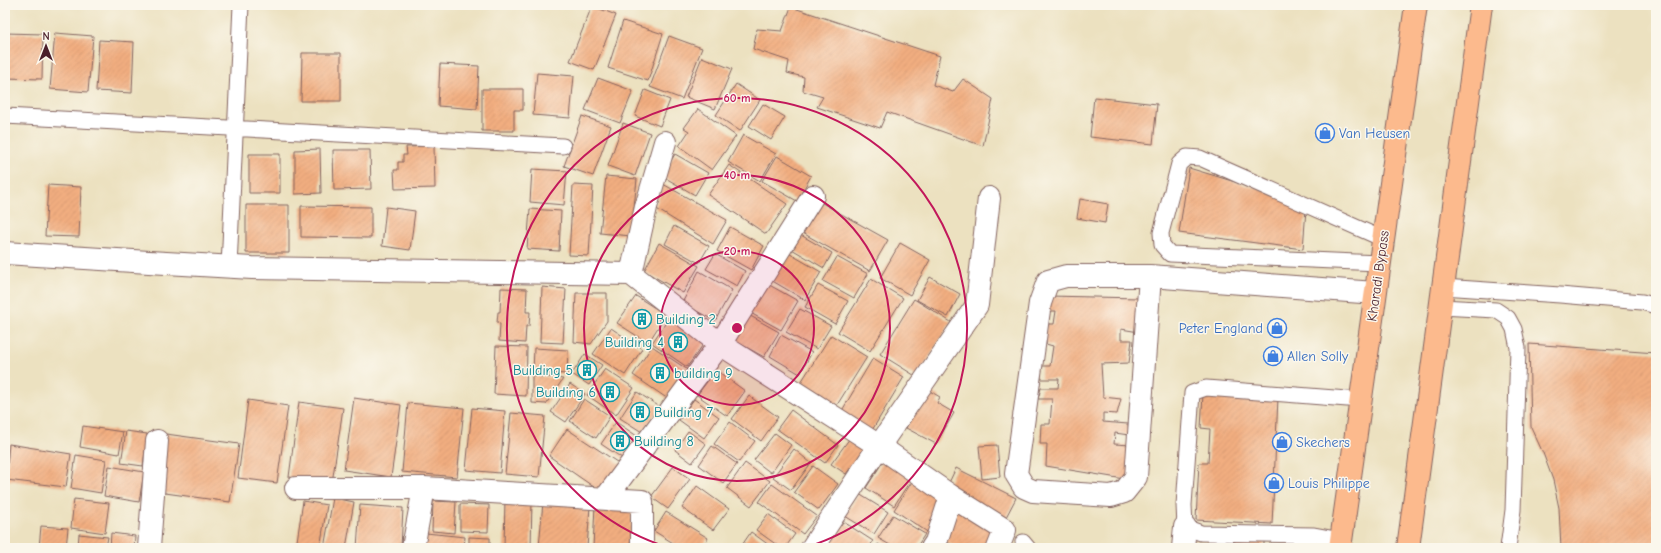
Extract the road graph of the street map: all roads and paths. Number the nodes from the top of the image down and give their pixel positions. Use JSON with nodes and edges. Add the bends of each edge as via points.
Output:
{"nodes":[{"id":1,"x":241,"y":5,"type":"edge"},
{"id":2,"x":1416,"y":5,"type":"edge"},
{"id":3,"x":1482,"y":5,"type":"edge"},
{"id":4,"x":5,"y":116,"type":"edge"},
{"id":5,"x":236,"y":128,"type":"junction"},
{"id":6,"x":665,"y":142,"type":"dead end"},
{"id":7,"x":563,"y":146,"type":"dead end"},
{"id":8,"x":813,"y":196,"type":"dead end"},
{"id":9,"x":989,"y":198,"type":"dead end"},
{"id":10,"x":1383,"y":239,"type":"junction"},
{"id":11,"x":5,"y":252,"type":"edge"},
{"id":12,"x":1380,"y":263,"type":"junction"},
{"id":13,"x":229,"y":267,"type":"junction"},
{"id":14,"x":631,"y":274,"type":"junction"},
{"id":15,"x":1150,"y":276,"type":"junction"},
{"id":16,"x":1498,"y":292,"type":"junction"},
{"id":17,"x":1375,"y":293,"type":"junction"},
{"id":18,"x":1442,"y":297,"type":"junction"},
{"id":19,"x":1656,"y":306,"type":"edge"},
{"id":20,"x":1496,"y":310,"type":"junction"},
{"id":21,"x":720,"y":344,"type":"junction"},
{"id":22,"x":1360,"y":400,"type":"junction"},
{"id":23,"x":158,"y":441,"type":"dead end"},
{"id":24,"x":879,"y":446,"type":"junction"},
{"id":25,"x":296,"y":488,"type":"dead end"},
{"id":26,"x":424,"y":488,"type":"junction"},
{"id":27,"x":951,"y":496,"type":"junction"},
{"id":28,"x":605,"y":499,"type":"junction"},
{"id":29,"x":1184,"y":538,"type":"edge"},
{"id":30,"x":1340,"y":544,"type":"edge"},
{"id":31,"x":149,"y":548,"type":"edge"},
{"id":32,"x":413,"y":548,"type":"edge"},
{"id":33,"x":642,"y":548,"type":"edge"},
{"id":34,"x":812,"y":548,"type":"edge"},
{"id":35,"x":932,"y":548,"type":"edge"},
{"id":36,"x":998,"y":548,"type":"edge"},
{"id":37,"x":1408,"y":548,"type":"edge"},
{"id":38,"x":1508,"y":548,"type":"edge"}],
"edges":[{"from":1,"to":5,"type":"lane"},
{"from":2,"to":10,"type":"highway","name":"Kharadi Bypass"},
{"from":3,"to":18,"type":"highway"},
{"from":4,"to":5,"type":"lane"},
{"from":5,"to":7,"type":"lane"},
{"from":5,"to":13,"type":"lane"},
{"from":6,"to":14,"type":"street","via":[[646,207]]},
{"from":8,"to":21,"type":"street"},
{"from":9,"to":24,"type":"street","via":[[977,305]]},
{"from":10,"to":12,"type":"highway","name":"Kharadi Bypass"},
{"from":10,"to":12,"type":"lane","via":[[1200,158],[1187,157],[1179,164],[1161,233],[1162,245],[1170,254]]},
{"from":11,"to":13,"type":"street"},
{"from":12,"to":17,"type":"highway","name":"Kharadi Bypass"},
{"from":13,"to":14,"type":"street"},
{"from":14,"to":21,"type":"street"},
{"from":15,"to":15,"type":"street","via":[[1136,477],[1124,492],[1111,496],[1032,491],[1024,487],[1016,474],[1040,303],[1048,281],[1066,276]]},
{"from":15,"to":17,"type":"street"},
{"from":16,"to":18,"type":"lane"},
{"from":16,"to":19,"type":"lane","via":[[1642,302]]},
{"from":16,"to":20,"type":"lane"},
{"from":17,"to":22,"type":"highway","name":"Kharadi Bypass"},
{"from":18,"to":20,"type":"lane"},
{"from":18,"to":37,"type":"highway"},
{"from":20,"to":38,"type":"lane","via":[[1508,318],[1514,329],[1518,348],[1513,510]]},
{"from":21,"to":24,"type":"street"},
{"from":21,"to":28,"type":"street"},
{"from":22,"to":29,"type":"lane","via":[[1206,388],[1192,394]]},
{"from":22,"to":30,"type":"highway","name":"Kharadi Bypass"},
{"from":23,"to":31,"type":"street"},
{"from":24,"to":27,"type":"street"},
{"from":24,"to":34,"type":"street"},
{"from":25,"to":26,"type":"street"},
{"from":26,"to":28,"type":"street"},
{"from":26,"to":32,"type":"street"},
{"from":27,"to":35,"type":"street"},
{"from":27,"to":36,"type":"street","via":[[1005,530]]},
{"from":28,"to":33,"type":"street","via":[[642,501]]},
{"from":29,"to":30,"type":"lane","via":[[1201,533],[1314,535]]}]}
